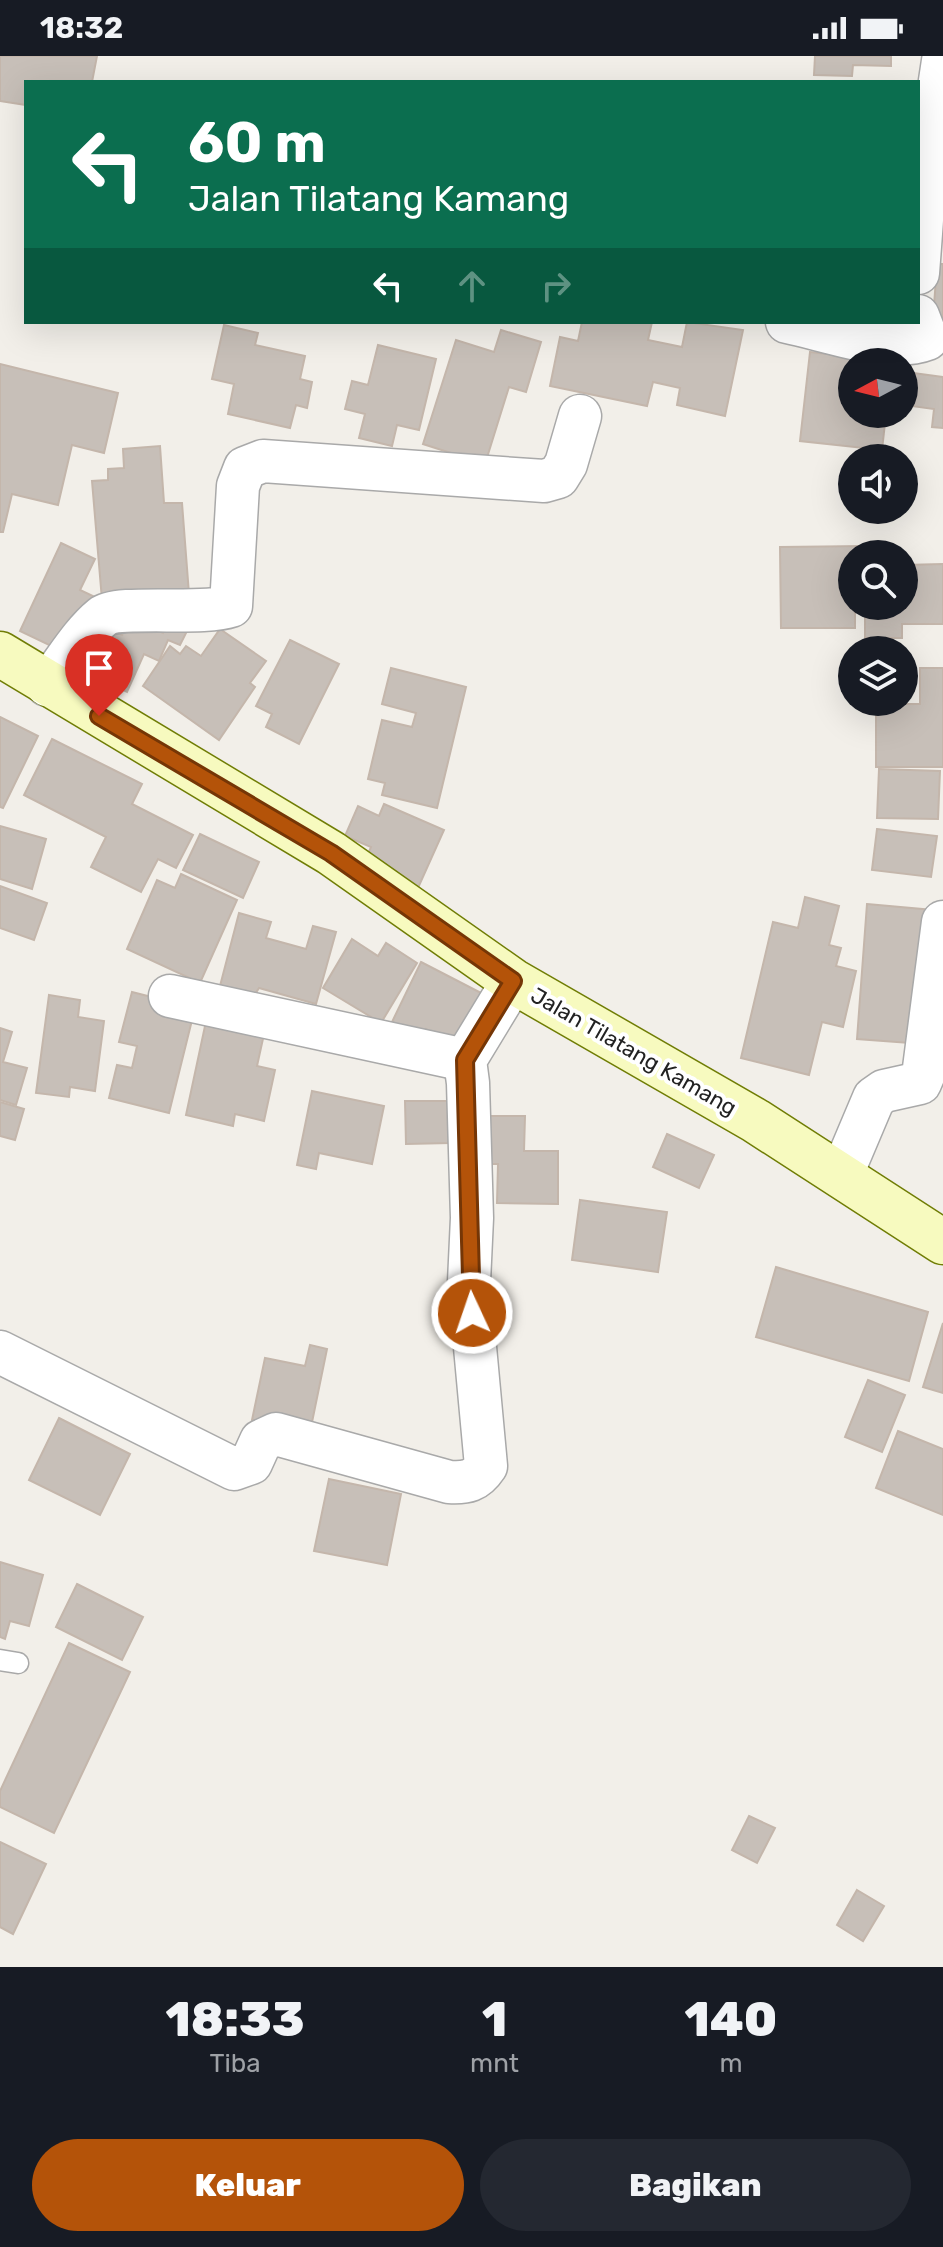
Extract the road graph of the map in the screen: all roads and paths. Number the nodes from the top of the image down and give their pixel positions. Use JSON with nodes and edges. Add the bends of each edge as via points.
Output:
{"nodes":[{"id":1,"x":943,"y":61,"type":"edge"},
{"id":2,"x":920,"y":246,"type":"edge"},
{"id":3,"x":920,"y":321,"type":"edge"},
{"id":4,"x":796,"y":324,"type":"edge"},
{"id":5,"x":580,"y":416,"type":"dead end"},
{"id":6,"x":3,"y":663,"type":"edge"},
{"id":7,"x":47,"y":685,"type":"junction"},
{"id":8,"x":943,"y":922,"type":"edge"},
{"id":9,"x":513,"y":981,"type":"junction"},
{"id":10,"x":170,"y":996,"type":"dead end"},
{"id":11,"x":465,"y":1060,"type":"junction"},
{"id":12,"x":841,"y":1176,"type":"junction"},
{"id":13,"x":943,"y":1242,"type":"edge"},
{"id":14,"x":0,"y":1352,"type":"edge"}],
"edges":[{"from":1,"to":2,"type":"street"},
{"from":3,"to":4,"type":"street","via":[[927,339],[894,345]]},
{"from":5,"to":7,"type":"street","via":[[566,464],[558,477],[544,481],[263,461],[245,468],[238,486],[231,606],[103,616]]},
{"from":6,"to":7,"type":"street","name":"Jalan Tilatang Kamang"},
{"from":7,"to":9,"type":"street","name":"Jalan Tilatang Kamang","via":[[331,853]]},
{"from":8,"to":12,"type":"street","via":[[923,1076],[920,1083],[874,1098]]},
{"from":9,"to":11,"type":"street"},
{"from":9,"to":12,"type":"street","name":"Jalan Tilatang Kamang"},
{"from":10,"to":11,"type":"street"},
{"from":11,"to":14,"type":"street","via":[[472,1218],[469,1282],[486,1466],[478,1478],[449,1482],[276,1434],[261,1441],[251,1463],[234,1469]]},
{"from":12,"to":13,"type":"street","name":"Jalan Tilatang Kamang"}]}
